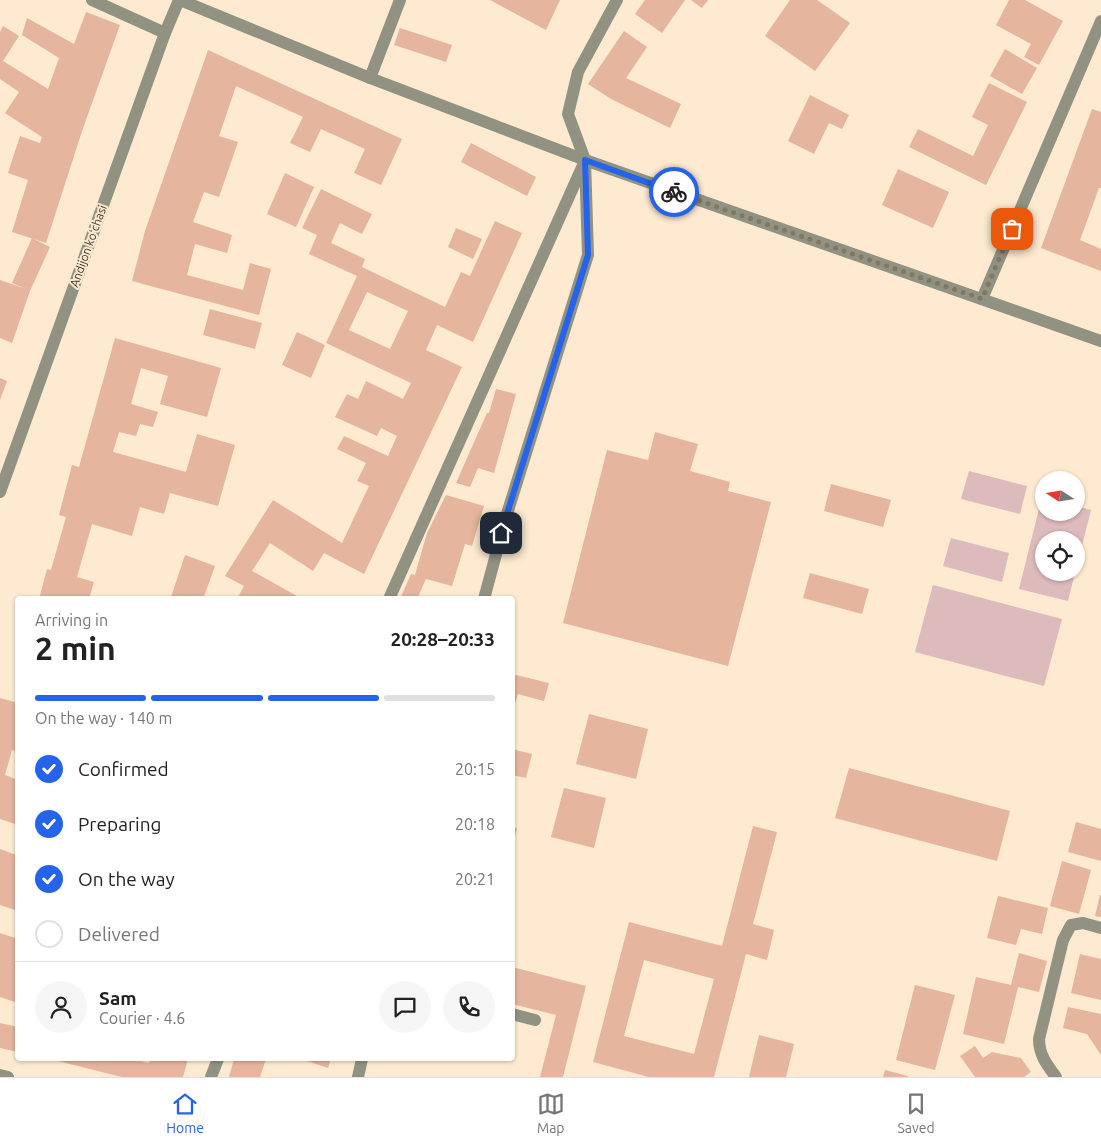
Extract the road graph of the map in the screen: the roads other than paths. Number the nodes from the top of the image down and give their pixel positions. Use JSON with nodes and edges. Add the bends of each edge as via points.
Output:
{"nodes":[{"id":1,"x":92,"y":0,"type":"edge"},
{"id":2,"x":179,"y":0,"type":"edge"},
{"id":3,"x":400,"y":0,"type":"edge"},
{"id":4,"x":617,"y":0,"type":"edge"},
{"id":5,"x":1101,"y":21,"type":"edge"},
{"id":6,"x":165,"y":33,"type":"junction"},
{"id":7,"x":370,"y":78,"type":"junction"},
{"id":8,"x":585,"y":160,"type":"junction"},
{"id":9,"x":982,"y":299,"type":"junction"},
{"id":10,"x":1101,"y":341,"type":"edge"},
{"id":11,"x":0,"y":492,"type":"edge"},
{"id":12,"x":390,"y":596,"type":"edge"},
{"id":13,"x":485,"y":596,"type":"edge"},
{"id":14,"x":1101,"y":928,"type":"edge"},
{"id":15,"x":515,"y":1015,"type":"edge"},
{"id":16,"x":535,"y":1020,"type":"dead end"},
{"id":17,"x":217,"y":1061,"type":"edge"},
{"id":18,"x":362,"y":1061,"type":"edge"},
{"id":19,"x":0,"y":1075,"type":"edge"},
{"id":20,"x":8,"y":1077,"type":"edge"},
{"id":21,"x":211,"y":1077,"type":"edge"},
{"id":22,"x":358,"y":1077,"type":"edge"},
{"id":23,"x":1056,"y":1077,"type":"edge"}],
"edges":[{"from":1,"to":6,"type":"street"},
{"from":2,"to":6,"type":"street","name":"Andijon koʻchasi"},
{"from":2,"to":7,"type":"street"},
{"from":3,"to":7,"type":"street"},
{"from":4,"to":8,"type":"street","via":[[578,72],[568,114]]},
{"from":5,"to":9,"type":"street"},
{"from":6,"to":11,"type":"street","name":"Andijon koʻchasi"},
{"from":7,"to":8,"type":"street"},
{"from":8,"to":9,"type":"street"},
{"from":8,"to":12,"type":"street"},
{"from":8,"to":13,"type":"street","via":[[588,255],[506,517]]},
{"from":9,"to":10,"type":"street"},
{"from":14,"to":23,"type":"street","via":[[1083,923],[1071,926],[1063,940],[1039,1039],[1039,1049]]},
{"from":15,"to":16,"type":"street"},
{"from":17,"to":21,"type":"street"},
{"from":18,"to":22,"type":"street"},
{"from":19,"to":20,"type":"street"}]}
